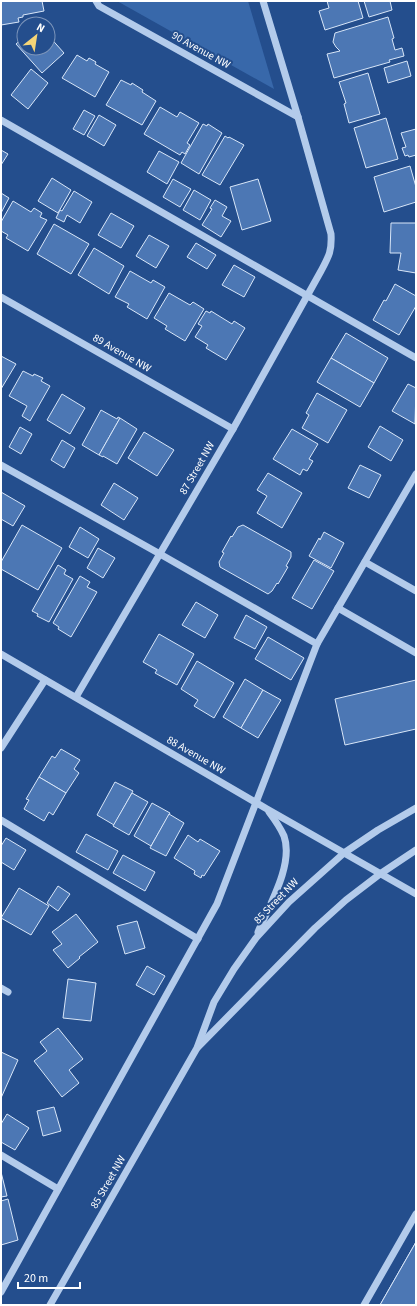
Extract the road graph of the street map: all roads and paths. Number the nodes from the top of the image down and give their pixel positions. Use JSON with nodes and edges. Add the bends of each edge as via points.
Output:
{"nodes":[{"id":1,"x":96,"y":1,"type":"edge"},
{"id":2,"x":263,"y":1,"type":"edge"},
{"id":3,"x":298,"y":116,"type":"junction"},
{"id":4,"x":1,"y":120,"type":"edge"},
{"id":5,"x":1,"y":296,"type":"edge"},
{"id":6,"x":307,"y":296,"type":"junction"},
{"id":7,"x":416,"y":358,"type":"edge"},
{"id":8,"x":233,"y":430,"type":"junction"},
{"id":9,"x":1,"y":465,"type":"edge"},
{"id":10,"x":416,"y":474,"type":"edge"},
{"id":11,"x":160,"y":554,"type":"junction"},
{"id":12,"x":365,"y":562,"type":"junction"},
{"id":13,"x":416,"y":591,"type":"edge"},
{"id":14,"x":338,"y":608,"type":"junction"},
{"id":15,"x":317,"y":644,"type":"junction"},
{"id":16,"x":416,"y":653,"type":"edge"},
{"id":17,"x":1,"y":654,"type":"edge"},
{"id":18,"x":46,"y":680,"type":"junction"},
{"id":19,"x":76,"y":698,"type":"junction"},
{"id":20,"x":1,"y":748,"type":"edge"},
{"id":21,"x":256,"y":803,"type":"junction"},
{"id":22,"x":416,"y":808,"type":"edge"},
{"id":23,"x":267,"y":809,"type":"junction"},
{"id":24,"x":1,"y":820,"type":"edge"},
{"id":25,"x":416,"y":850,"type":"edge"},
{"id":26,"x":344,"y":854,"type":"junction"},
{"id":27,"x":380,"y":874,"type":"junction"},
{"id":28,"x":416,"y":894,"type":"edge"},
{"id":29,"x":256,"y":938,"type":"junction"},
{"id":30,"x":198,"y":939,"type":"junction"},
{"id":31,"x":1,"y":988,"type":"edge"},
{"id":32,"x":8,"y":992,"type":"dead end"},
{"id":33,"x":197,"y":1048,"type":"junction"},
{"id":34,"x":1,"y":1155,"type":"edge"},
{"id":35,"x":58,"y":1189,"type":"junction"},
{"id":36,"x":416,"y":1214,"type":"edge"},
{"id":37,"x":1,"y":1292,"type":"edge"},
{"id":38,"x":50,"y":1305,"type":"edge"},
{"id":39,"x":364,"y":1305,"type":"edge"}],
"edges":[{"from":1,"to":3,"type":"street","name":"90 Avenue NW","via":[[99,6]]},
{"from":2,"to":3,"type":"street"},
{"from":3,"to":6,"type":"street","name":"87 Street NW","via":[[331,234],[332,247]]},
{"from":4,"to":6,"type":"street"},
{"from":5,"to":8,"type":"street","name":"89 Avenue NW"},
{"from":6,"to":7,"type":"street"},
{"from":6,"to":8,"type":"street","name":"87 Street NW"},
{"from":8,"to":11,"type":"street","name":"87 Street NW"},
{"from":9,"to":11,"type":"street"},
{"from":10,"to":12,"type":"street"},
{"from":11,"to":15,"type":"street"},
{"from":11,"to":19,"type":"street","name":"87 Street NW"},
{"from":12,"to":13,"type":"street"},
{"from":12,"to":14,"type":"street"},
{"from":14,"to":15,"type":"street"},
{"from":14,"to":16,"type":"street"},
{"from":15,"to":21,"type":"street"},
{"from":17,"to":18,"type":"street","name":"88 Avenue NW"},
{"from":18,"to":19,"type":"street","name":"88 Avenue NW"},
{"from":18,"to":20,"type":"street"},
{"from":19,"to":21,"type":"street","name":"88 Avenue NW"},
{"from":21,"to":23,"type":"street","name":"88 Avenue NW"},
{"from":21,"to":30,"type":"street","via":[[217,904]]},
{"from":22,"to":26,"type":"street","name":"85 Street NW"},
{"from":23,"to":26,"type":"street","name":"88 Avenue NW"},
{"from":23,"to":29,"type":"street","via":[[284,837],[286,862]]},
{"from":24,"to":30,"type":"street"},
{"from":25,"to":27,"type":"street","name":"85 Street NW"},
{"from":26,"to":27,"type":"street","name":"88 Avenue NW"},
{"from":26,"to":29,"type":"street","name":"85 Street NW","via":[[289,902]]},
{"from":27,"to":28,"type":"street","name":"88 Avenue NW"},
{"from":27,"to":33,"type":"street","name":"85 Street NW","via":[[314,928]]},
{"from":29,"to":33,"type":"street","name":"85 Street NW","via":[[214,1002]]},
{"from":30,"to":35,"type":"street"},
{"from":31,"to":32,"type":"street"},
{"from":33,"to":38,"type":"street","name":"85 Street NW"},
{"from":34,"to":35,"type":"street"},
{"from":35,"to":37,"type":"street"},
{"from":36,"to":39,"type":"street"}]}
